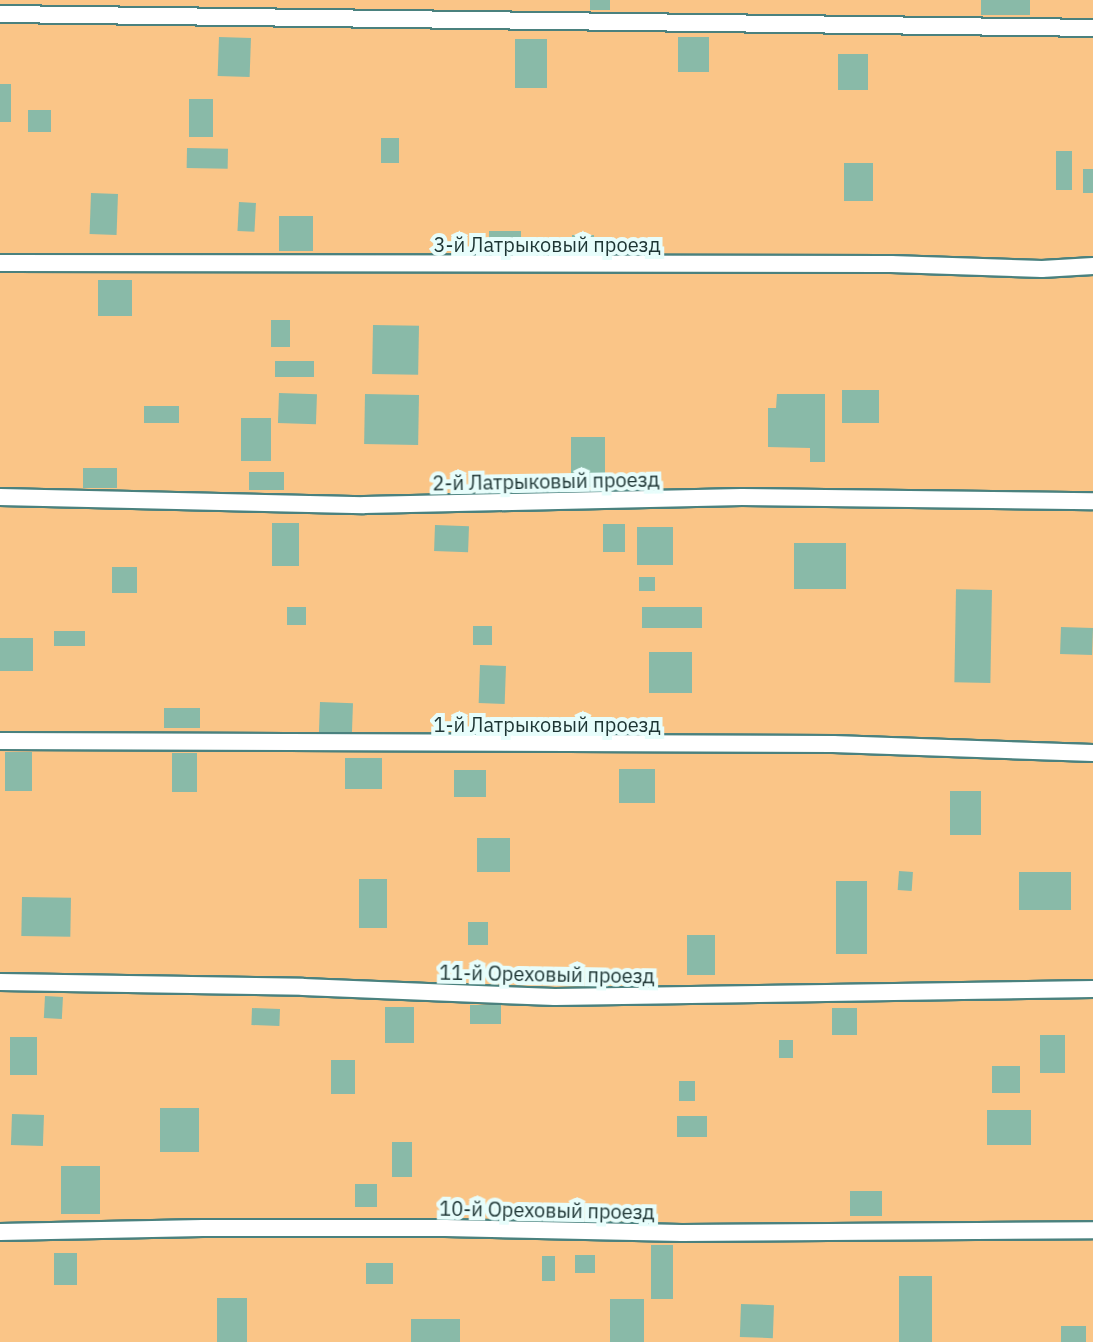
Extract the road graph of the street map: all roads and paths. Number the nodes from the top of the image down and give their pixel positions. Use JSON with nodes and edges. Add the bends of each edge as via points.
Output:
{"nodes":[{"id":1,"x":0,"y":14,"type":"edge"},
{"id":2,"x":1093,"y":28,"type":"edge"},
{"id":3,"x":0,"y":263,"type":"edge"},
{"id":4,"x":1093,"y":266,"type":"edge"},
{"id":5,"x":0,"y":497,"type":"edge"},
{"id":6,"x":1093,"y":501,"type":"edge"},
{"id":7,"x":0,"y":741,"type":"edge"},
{"id":8,"x":1093,"y":753,"type":"edge"},
{"id":9,"x":0,"y":982,"type":"edge"},
{"id":10,"x":1093,"y":989,"type":"edge"},
{"id":11,"x":1093,"y":1230,"type":"edge"},
{"id":12,"x":0,"y":1232,"type":"edge"}],
"edges":[{"from":1,"to":2,"type":"lane"},
{"from":3,"to":4,"type":"lane","name":"3-й Латрыковый проезд"},
{"from":5,"to":6,"type":"lane","name":"2-й Латрыковый проезд","via":[[364,505],[742,497]]},
{"from":7,"to":8,"type":"lane","name":"1-й Латрыковый проезд","via":[[833,744]]},
{"from":9,"to":10,"type":"lane","name":"11-й Ореховый проезд","via":[[555,997]]},
{"from":11,"to":12,"type":"lane","name":"10-й Ореховый проезд"}]}
